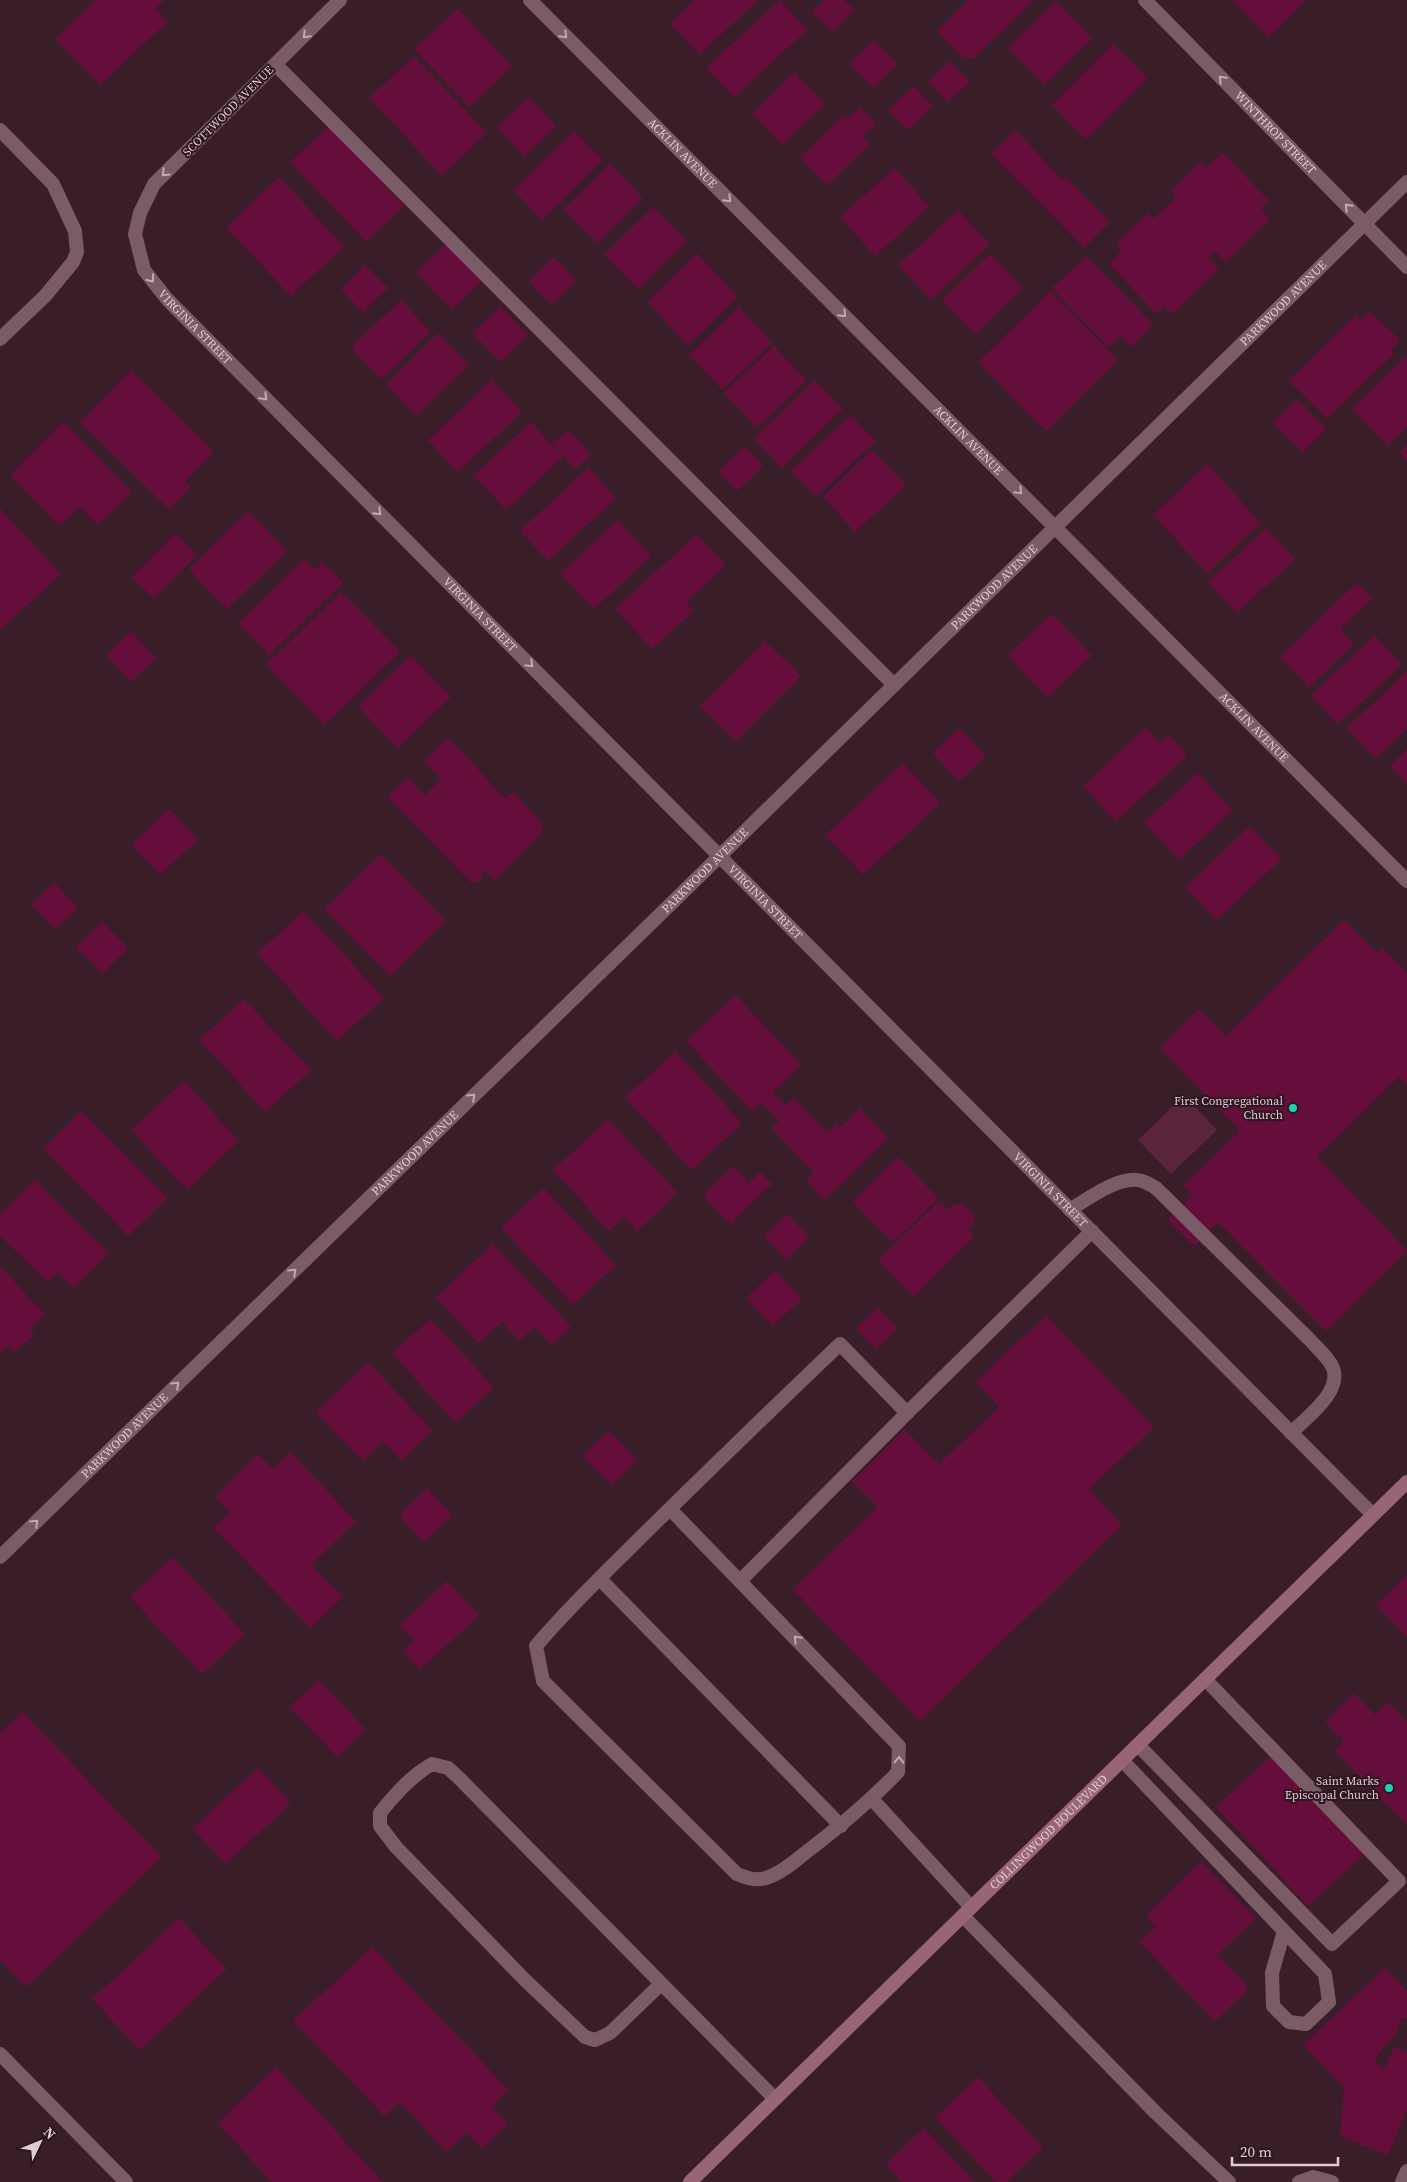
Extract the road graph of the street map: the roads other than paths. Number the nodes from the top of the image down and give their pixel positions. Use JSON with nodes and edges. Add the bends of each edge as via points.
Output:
{"nodes":[{"id":1,"x":340,"y":0,"type":"edge"},
{"id":2,"x":530,"y":0,"type":"edge"},
{"id":3,"x":1145,"y":0,"type":"edge"},
{"id":4,"x":276,"y":65,"type":"junction"},
{"id":5,"x":0,"y":130,"type":"edge"},
{"id":6,"x":1407,"y":182,"type":"edge"},
{"id":7,"x":1364,"y":223,"type":"junction"},
{"id":8,"x":135,"y":234,"type":"joint"},
{"id":9,"x":1407,"y":267,"type":"edge"},
{"id":10,"x":0,"y":339,"type":"edge"},
{"id":11,"x":1055,"y":527,"type":"junction"},
{"id":12,"x":894,"y":685,"type":"junction"},
{"id":13,"x":720,"y":856,"type":"junction"},
{"id":14,"x":1407,"y":881,"type":"edge"},
{"id":15,"x":1070,"y":1210,"type":"junction"},
{"id":16,"x":1092,"y":1231,"type":"junction"},
{"id":17,"x":907,"y":1413,"type":"junction"},
{"id":18,"x":1291,"y":1433,"type":"junction"},
{"id":19,"x":1407,"y":1482,"type":"edge"},
{"id":20,"x":670,"y":1509,"type":"junction"},
{"id":21,"x":1372,"y":1515,"type":"junction"},
{"id":22,"x":0,"y":1557,"type":"edge"},
{"id":23,"x":600,"y":1579,"type":"junction"},
{"id":24,"x":740,"y":1581,"type":"junction"},
{"id":25,"x":1205,"y":1679,"type":"junction"},
{"id":26,"x":1138,"y":1745,"type":"junction"},
{"id":27,"x":1122,"y":1760,"type":"junction"},
{"id":28,"x":872,"y":1799,"type":"junction"},
{"id":29,"x":842,"y":1826,"type":"junction"},
{"id":30,"x":967,"y":1912,"type":"junction"},
{"id":31,"x":1284,"y":1931,"type":"junction"},
{"id":32,"x":661,"y":1984,"type":"junction"},
{"id":33,"x":0,"y":2054,"type":"edge"},
{"id":34,"x":775,"y":2099,"type":"junction"},
{"id":35,"x":1407,"y":2171,"type":"edge"},
{"id":36,"x":126,"y":2182,"type":"edge"},
{"id":37,"x":690,"y":2182,"type":"edge"},
{"id":38,"x":1229,"y":2182,"type":"edge"},
{"id":39,"x":1299,"y":2182,"type":"edge"},
{"id":40,"x":1332,"y":2182,"type":"edge"},
{"id":41,"x":1402,"y":2182,"type":"edge"}],
"edges":[{"from":1,"to":4,"type":"street","name":"SCOTTWOOD AVENUE","one_way":true},
{"from":2,"to":11,"type":"street","name":"ACKLIN AVENUE","one_way":true},
{"from":7,"to":3,"type":"street","name":"WINTHROP STREET","one_way":true},
{"from":4,"to":8,"type":"street","name":"SCOTTWOOD AVENUE","one_way":true,"via":[[154,184],[140,213]]},
{"from":4,"to":12,"type":"street"},
{"from":5,"to":10,"type":"street","via":[[53,184],[75,231],[77,252],[73,262],[45,296]]},
{"from":6,"to":7,"type":"street","name":"PARKWOOD AVENUE"},
{"from":7,"to":9,"type":"street","name":"WINTHROP STREET"},
{"from":7,"to":11,"type":"street","name":"PARKWOOD AVENUE"},
{"from":8,"to":13,"type":"street","name":"VIRGINIA STREET","one_way":true,"via":[[144,270],[166,299]]},
{"from":11,"to":12,"type":"street","name":"PARKWOOD AVENUE"},
{"from":11,"to":14,"type":"street","name":"ACKLIN AVENUE"},
{"from":12,"to":13,"type":"street","name":"PARKWOOD AVENUE"},
{"from":13,"to":15,"type":"street","name":"VIRGINIA STREET"},
{"from":22,"to":13,"type":"street","name":"PARKWOOD AVENUE","one_way":true},
{"from":15,"to":16,"type":"street","name":"VIRGINIA STREET"},
{"from":15,"to":18,"type":"street","via":[[1106,1187],[1130,1179],[1156,1188],[1310,1340],[1332,1365],[1334,1386]]},
{"from":16,"to":17,"type":"street"},
{"from":16,"to":18,"type":"street","name":"VIRGINIA STREET"},
{"from":17,"to":20,"type":"street","via":[[840,1344]]},
{"from":17,"to":24,"type":"street"},
{"from":18,"to":21,"type":"street","name":"VIRGINIA STREET"},
{"from":19,"to":21,"type":"main road","name":"COLLINGWOOD BOULEVARD"},
{"from":20,"to":23,"type":"street"},
{"from":20,"to":24,"type":"street"},
{"from":21,"to":25,"type":"main road","name":"COLLINGWOOD BOULEVARD"},
{"from":23,"to":29,"type":"street"},
{"from":23,"to":29,"type":"street","via":[[536,1646],[543,1681],[737,1874],[751,1880],[767,1878]]},
{"from":28,"to":24,"type":"street","one_way":true,"via":[[898,1772],[899,1746]]},
{"from":25,"to":26,"type":"main road","name":"COLLINGWOOD BOULEVARD"},
{"from":25,"to":26,"type":"street","via":[[1398,1881],[1332,1944]]},
{"from":26,"to":27,"type":"main road","name":"COLLINGWOOD BOULEVARD"},
{"from":27,"to":30,"type":"main road","name":"COLLINGWOOD BOULEVARD"},
{"from":27,"to":31,"type":"street"},
{"from":28,"to":29,"type":"street"},
{"from":28,"to":30,"type":"street"},
{"from":30,"to":34,"type":"main road","name":"COLLINGWOOD BOULEVARD"},
{"from":30,"to":38,"type":"street","via":[[1156,2113]]},
{"from":31,"to":31,"type":"street","via":[[1272,1973],[1273,2006],[1289,2022],[1306,2024],[1329,2002],[1325,1974]]},
{"from":32,"to":32,"type":"street","via":[[448,1768],[432,1764],[421,1770],[380,1813],[380,1826],[396,1847],[585,2037],[596,2040],[610,2033]]},
{"from":32,"to":34,"type":"street"},
{"from":33,"to":36,"type":"street"},
{"from":34,"to":37,"type":"main road","name":"COLLINGWOOD BOULEVARD"},
{"from":35,"to":41,"type":"street"},
{"from":39,"to":40,"type":"street","via":[[1313,2177]]}]}
